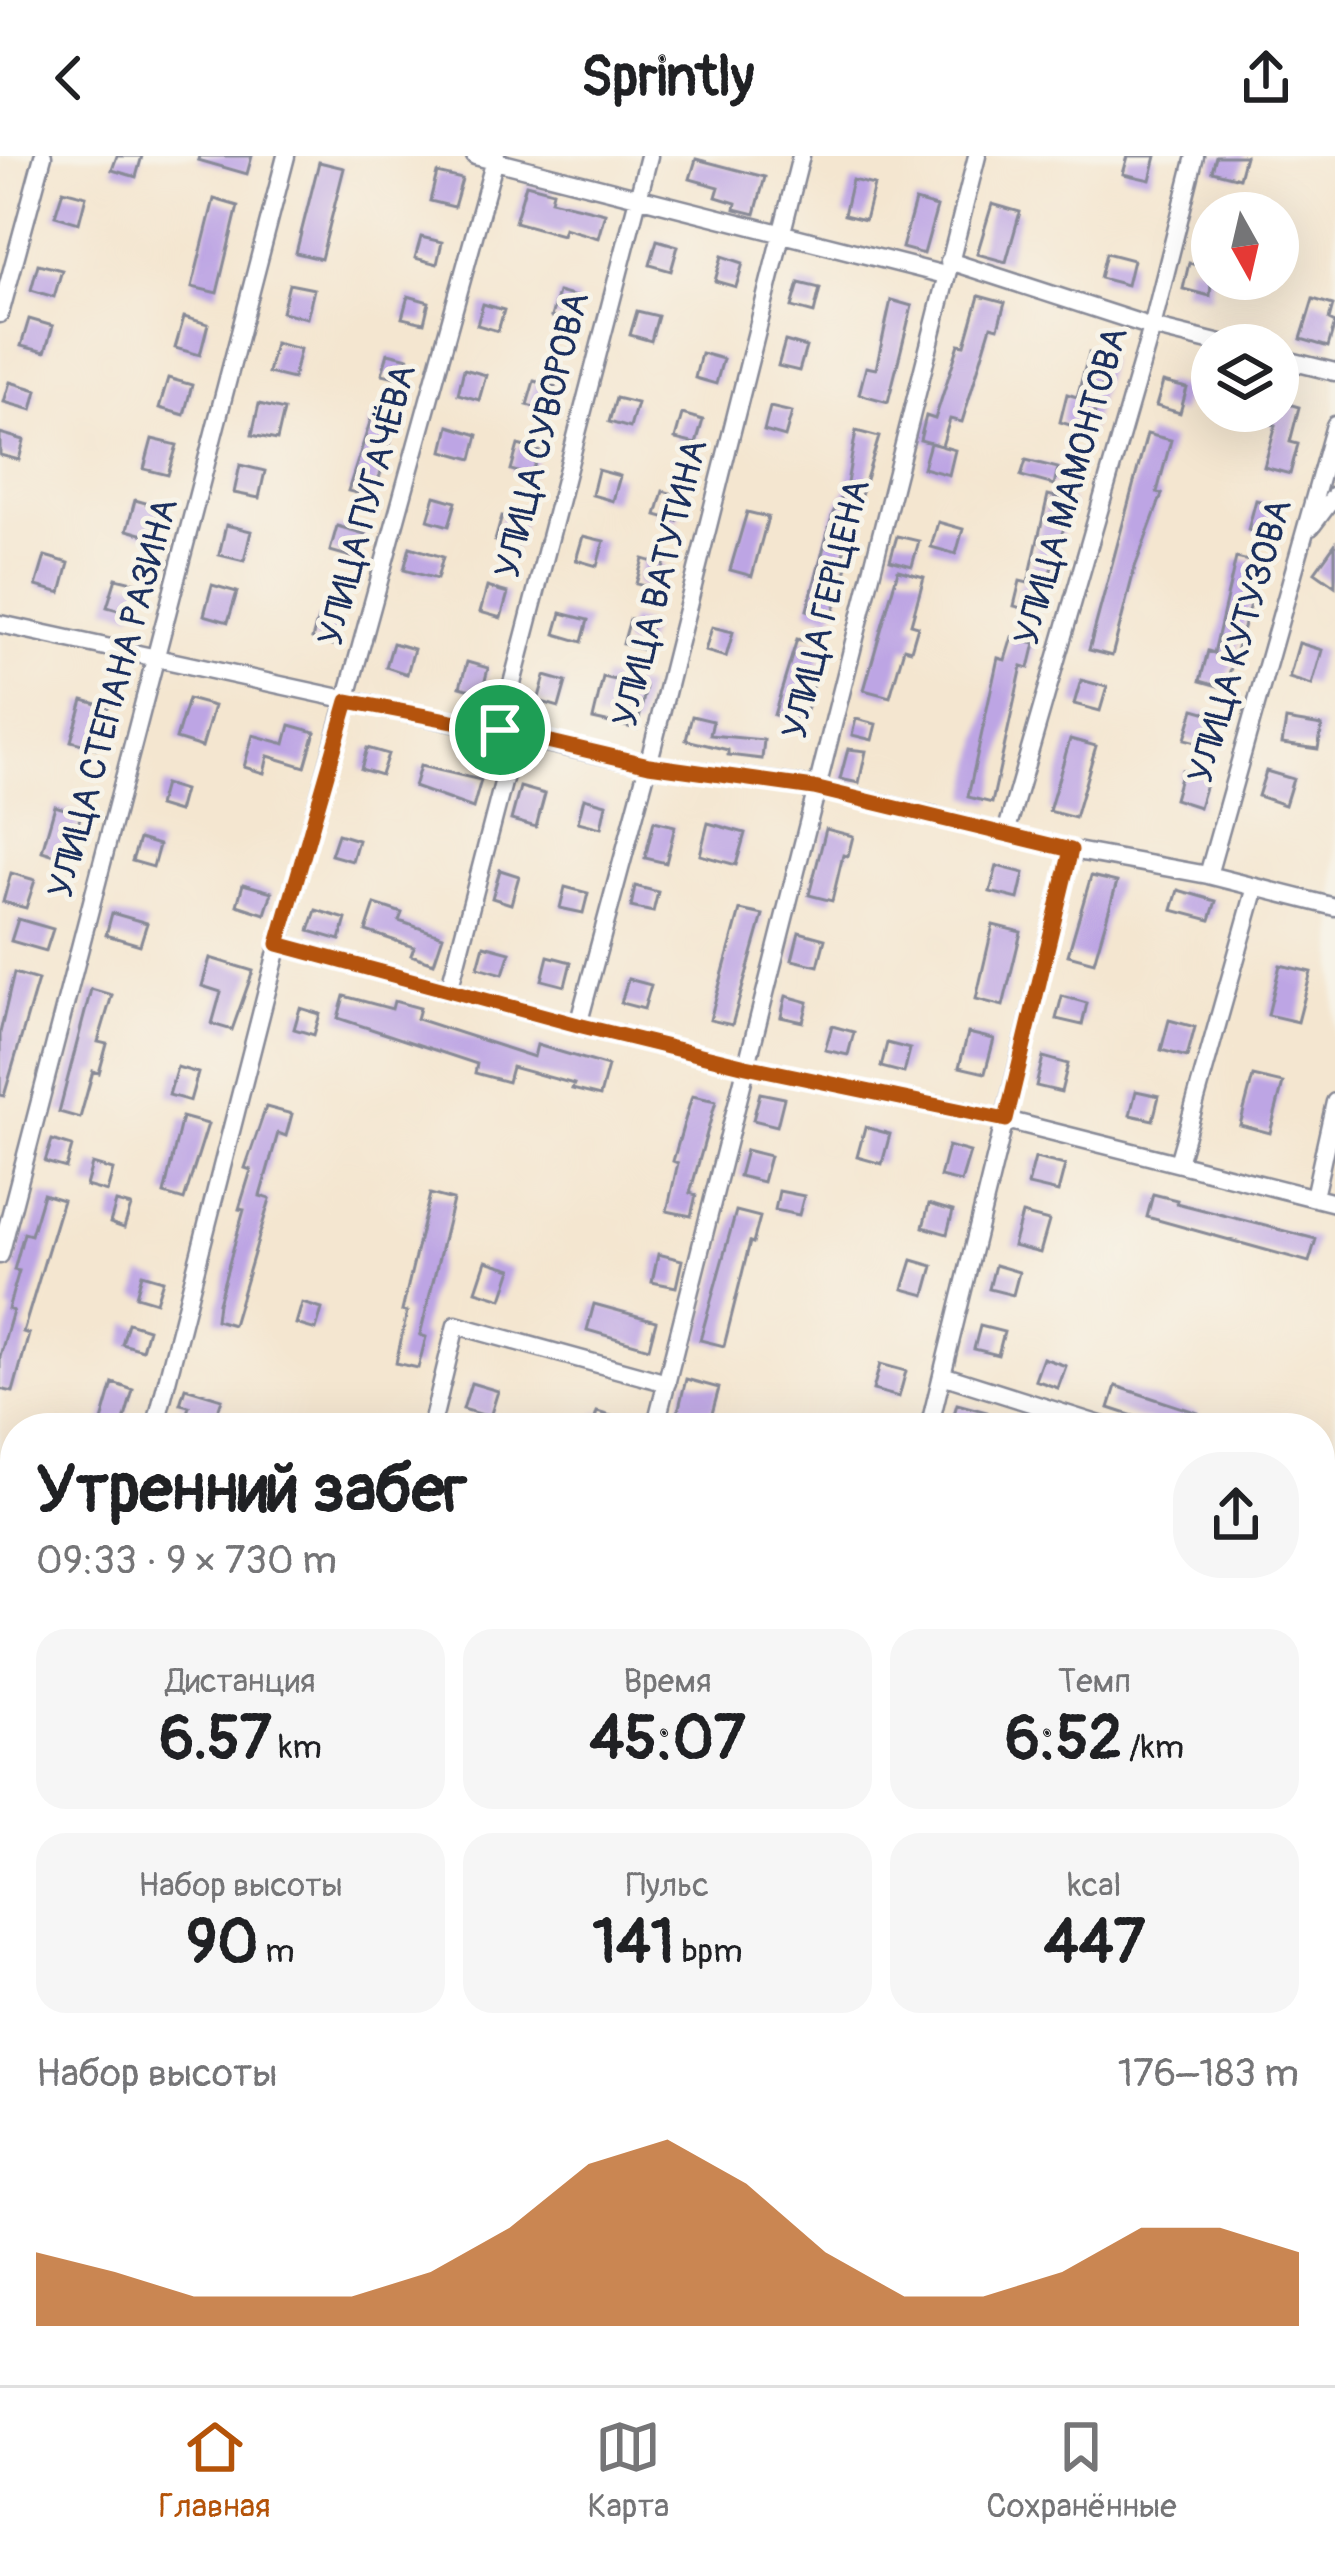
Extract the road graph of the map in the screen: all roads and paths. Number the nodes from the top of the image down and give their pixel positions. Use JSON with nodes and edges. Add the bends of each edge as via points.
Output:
{"nodes":[{"id":1,"x":43,"y":156,"type":"edge"},
{"id":2,"x":286,"y":156,"type":"edge"},
{"id":3,"x":476,"y":156,"type":"edge"},
{"id":4,"x":649,"y":156,"type":"edge"},
{"id":5,"x":801,"y":156,"type":"edge"},
{"id":6,"x":977,"y":156,"type":"edge"},
{"id":7,"x":1195,"y":156,"type":"edge"},
{"id":8,"x":496,"y":158,"type":"edge"},
{"id":9,"x":638,"y":196,"type":"junction"},
{"id":10,"x":781,"y":232,"type":"junction"},
{"id":11,"x":947,"y":267,"type":"junction"},
{"id":12,"x":0,"y":314,"type":"edge"},
{"id":13,"x":1152,"y":327,"type":"junction"},
{"id":14,"x":1191,"y":337,"type":"edge"},
{"id":15,"x":1299,"y":363,"type":"edge"},
{"id":16,"x":1335,"y":372,"type":"edge"},
{"id":17,"x":1335,"y":424,"type":"edge"},
{"id":18,"x":1335,"y":495,"type":"edge"},
{"id":19,"x":1303,"y":537,"type":"junction"},
{"id":20,"x":0,"y":624,"type":"edge"},
{"id":21,"x":158,"y":661,"type":"junction"},
{"id":22,"x":348,"y":701,"type":"junction"},
{"id":23,"x":508,"y":732,"type":"junction"},
{"id":24,"x":649,"y":765,"type":"junction"},
{"id":25,"x":814,"y":788,"type":"junction"},
{"id":26,"x":1006,"y":833,"type":"junction"},
{"id":27,"x":1071,"y":850,"type":"junction"},
{"id":28,"x":1208,"y":875,"type":"junction"},
{"id":29,"x":1256,"y":887,"type":"junction"},
{"id":30,"x":1335,"y":907,"type":"edge"},
{"id":31,"x":278,"y":944,"type":"junction"},
{"id":32,"x":449,"y":990,"type":"junction"},
{"id":33,"x":578,"y":1025,"type":"junction"},
{"id":34,"x":746,"y":1066,"type":"junction"},
{"id":35,"x":1335,"y":1102,"type":"edge"},
{"id":36,"x":1006,"y":1120,"type":"junction"},
{"id":37,"x":1178,"y":1163,"type":"junction"},
{"id":38,"x":1314,"y":1197,"type":"junction"},
{"id":39,"x":1335,"y":1203,"type":"edge"},
{"id":40,"x":0,"y":1255,"type":"edge"},
{"id":41,"x":942,"y":1375,"type":"junction"},
{"id":42,"x":668,"y":1383,"type":"junction"},
{"id":43,"x":159,"y":1413,"type":"edge"},
{"id":44,"x":435,"y":1413,"type":"edge"},
{"id":45,"x":659,"y":1413,"type":"edge"},
{"id":46,"x":933,"y":1413,"type":"edge"},
{"id":47,"x":1062,"y":1413,"type":"edge"}],
"edges":[{"from":1,"to":12,"type":"street"},
{"from":2,"to":21,"type":"street","name":"УЛИЦА СТЕПАНА РАЗИНА"},
{"from":3,"to":8,"type":"street"},
{"from":4,"to":9,"type":"street","name":"УЛИЦА СУВОРОВА"},
{"from":5,"to":10,"type":"street","name":"УЛИЦА ВАТУТИНА"},
{"from":6,"to":11,"type":"street","name":"УЛИЦА ГЕРЦЕНА"},
{"from":7,"to":13,"type":"street","name":"УЛИЦА МАМОНТОВА"},
{"from":8,"to":9,"type":"street"},
{"from":8,"to":22,"type":"street","name":"УЛИЦА ПУГАЧЁВА"},
{"from":9,"to":10,"type":"street"},
{"from":9,"to":23,"type":"street","name":"УЛИЦА СУВОРОВА"},
{"from":10,"to":11,"type":"street"},
{"from":10,"to":24,"type":"street","name":"УЛИЦА ВАТУТИНА"},
{"from":11,"to":13,"type":"street"},
{"from":11,"to":25,"type":"street","name":"УЛИЦА ГЕРЦЕНА"},
{"from":13,"to":14,"type":"street"},
{"from":13,"to":26,"type":"street","name":"УЛИЦА МАМОНТОВА"},
{"from":15,"to":16,"type":"street"},
{"from":17,"to":19,"type":"street","name":"УЛИЦА КУТУЗОВА"},
{"from":18,"to":19,"type":"street"},
{"from":19,"to":28,"type":"street","name":"УЛИЦА КУТУЗОВА"},
{"from":20,"to":21,"type":"street"},
{"from":21,"to":22,"type":"street"},
{"from":21,"to":40,"type":"street","name":"УЛИЦА СТЕПАНА РАЗИНА"},
{"from":22,"to":23,"type":"street"},
{"from":22,"to":31,"type":"street","name":"УЛИЦА ПУГАЧЁВА"},
{"from":23,"to":24,"type":"street"},
{"from":23,"to":32,"type":"street","name":"УЛИЦА СУВОРОВА"},
{"from":24,"to":25,"type":"street"},
{"from":24,"to":33,"type":"street","name":"УЛИЦА ВАТУТИНА"},
{"from":25,"to":26,"type":"street"},
{"from":25,"to":34,"type":"street","name":"УЛИЦА ГЕРЦЕНА"},
{"from":26,"to":27,"type":"street"},
{"from":27,"to":28,"type":"street"},
{"from":27,"to":36,"type":"street"},
{"from":28,"to":29,"type":"street"},
{"from":29,"to":30,"type":"street"},
{"from":29,"to":37,"type":"street"},
{"from":31,"to":32,"type":"street"},
{"from":31,"to":43,"type":"street","name":"УЛИЦА ПУГАЧЁВА"},
{"from":32,"to":33,"type":"street"},
{"from":33,"to":34,"type":"street"},
{"from":34,"to":36,"type":"street"},
{"from":34,"to":42,"type":"street","name":"УЛИЦА ГЕРЦЕНА"},
{"from":35,"to":38,"type":"street"},
{"from":36,"to":37,"type":"street"},
{"from":36,"to":41,"type":"street"},
{"from":37,"to":38,"type":"street"},
{"from":38,"to":39,"type":"street"},
{"from":41,"to":46,"type":"street"},
{"from":41,"to":47,"type":"street"},
{"from":42,"to":44,"type":"street","via":[[456,1325]]},
{"from":42,"to":45,"type":"street","name":"УЛИЦА ГЕРЦЕНА"}]}
